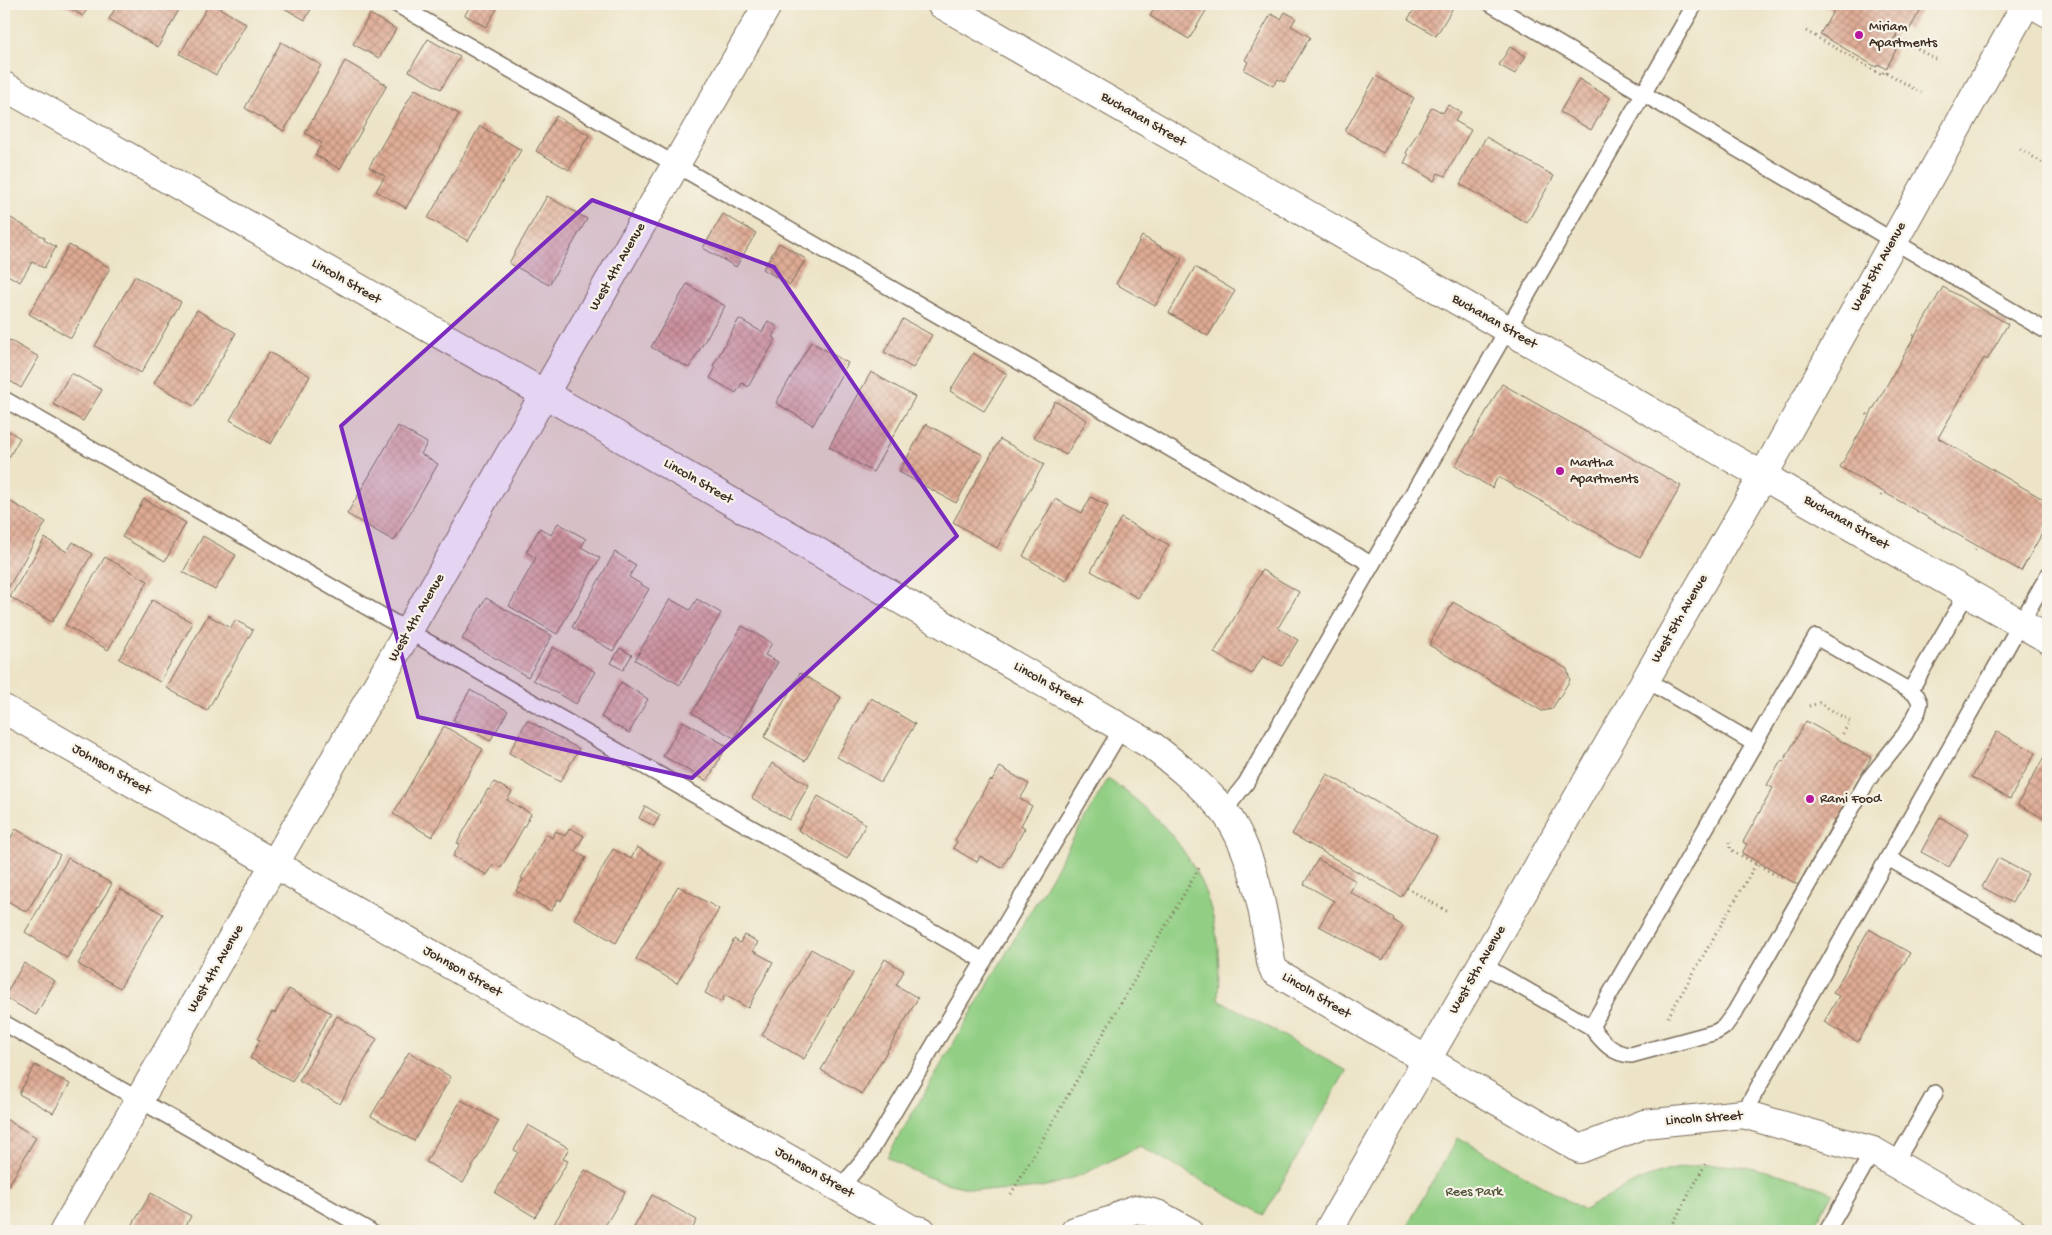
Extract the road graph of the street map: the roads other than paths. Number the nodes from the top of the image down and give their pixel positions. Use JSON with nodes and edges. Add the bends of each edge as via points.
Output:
{"nodes":[{"id":1,"x":396,"y":4,"type":"edge"},
{"id":2,"x":768,"y":4,"type":"edge"},
{"id":3,"x":941,"y":4,"type":"edge"},
{"id":4,"x":1491,"y":4,"type":"edge"},
{"id":5,"x":1695,"y":4,"type":"edge"},
{"id":6,"x":2026,"y":4,"type":"edge"},
{"id":7,"x":2033,"y":4,"type":"edge"},
{"id":8,"x":2048,"y":13,"type":"edge"},
{"id":9,"x":4,"y":86,"type":"edge"},
{"id":10,"x":1642,"y":93,"type":"junction"},
{"id":11,"x":676,"y":164,"type":"junction"},
{"id":12,"x":1894,"y":241,"type":"junction"},
{"id":13,"x":1507,"y":330,"type":"junction"},
{"id":14,"x":2048,"y":332,"type":"edge"},
{"id":15,"x":545,"y":395,"type":"junction"},
{"id":16,"x":4,"y":399,"type":"edge"},
{"id":17,"x":1763,"y":476,"type":"junction"},
{"id":18,"x":1371,"y":564,"type":"junction"},
{"id":19,"x":2048,"y":575,"type":"edge"},
{"id":20,"x":1967,"y":593,"type":"junction"},
{"id":21,"x":2021,"y":623,"type":"junction"},
{"id":22,"x":410,"y":631,"type":"junction"},
{"id":23,"x":2048,"y":639,"type":"edge"},
{"id":24,"x":1645,"y":679,"type":"junction"},
{"id":25,"x":1910,"y":691,"type":"junction"},
{"id":26,"x":4,"y":709,"type":"edge"},
{"id":27,"x":1122,"y":728,"type":"junction"},
{"id":28,"x":1754,"y":744,"type":"junction"},
{"id":29,"x":1224,"y":811,"type":"junction"},
{"id":30,"x":1888,"y":858,"type":"junction"},
{"id":31,"x":275,"y":865,"type":"junction"},
{"id":32,"x":2048,"y":950,"type":"edge"},
{"id":33,"x":984,"y":961,"type":"junction"},
{"id":34,"x":1482,"y":964,"type":"junction"},
{"id":35,"x":4,"y":1023,"type":"edge"},
{"id":36,"x":1592,"y":1027,"type":"junction"},
{"id":37,"x":1426,"y":1060,"type":"junction"},
{"id":38,"x":1935,"y":1093,"type":"dead end"},
{"id":39,"x":140,"y":1102,"type":"junction"},
{"id":40,"x":1743,"y":1114,"type":"junction"},
{"id":41,"x":1884,"y":1157,"type":"junction"},
{"id":42,"x":840,"y":1188,"type":"junction"},
{"id":43,"x":64,"y":1231,"type":"edge"},
{"id":44,"x":370,"y":1231,"type":"edge"},
{"id":45,"x":922,"y":1231,"type":"edge"},
{"id":46,"x":1075,"y":1231,"type":"edge"},
{"id":47,"x":1188,"y":1231,"type":"edge"},
{"id":48,"x":1328,"y":1231,"type":"edge"},
{"id":49,"x":1827,"y":1231,"type":"edge"},
{"id":50,"x":2012,"y":1231,"type":"edge"}],
"edges":[{"from":1,"to":11,"type":"lane"},
{"from":2,"to":11,"type":"street","name":"West 4th Avenue"},
{"from":3,"to":13,"type":"street","name":"Buchanan Street"},
{"from":4,"to":10,"type":"lane"},
{"from":5,"to":10,"type":"lane"},
{"from":6,"to":12,"type":"street","name":"West 5th Avenue"},
{"from":7,"to":8,"type":"street"},
{"from":9,"to":15,"type":"street","name":"Lincoln Street"},
{"from":10,"to":12,"type":"lane"},
{"from":10,"to":13,"type":"lane"},
{"from":11,"to":15,"type":"street","name":"West 4th Avenue"},
{"from":11,"to":18,"type":"lane"},
{"from":12,"to":14,"type":"lane"},
{"from":12,"to":17,"type":"street","name":"West 5th Avenue"},
{"from":13,"to":17,"type":"street","name":"Buchanan Street"},
{"from":13,"to":18,"type":"lane"},
{"from":15,"to":22,"type":"street","name":"West 4th Avenue"},
{"from":15,"to":27,"type":"street","name":"Lincoln Street"},
{"from":16,"to":22,"type":"lane"},
{"from":17,"to":20,"type":"street","name":"Buchanan Street"},
{"from":17,"to":24,"type":"street","name":"West 5th Avenue"},
{"from":18,"to":29,"type":"lane","via":[[1246,783]]},
{"from":19,"to":21,"type":"lane"},
{"from":20,"to":21,"type":"street","name":"Buchanan Street"},
{"from":20,"to":25,"type":"lane"},
{"from":21,"to":23,"type":"street","name":"Buchanan Street"},
{"from":21,"to":30,"type":"lane"},
{"from":22,"to":31,"type":"street","name":"West 4th Avenue"},
{"from":22,"to":33,"type":"lane"},
{"from":24,"to":28,"type":"lane"},
{"from":24,"to":34,"type":"street","name":"West 5th Avenue"},
{"from":25,"to":28,"type":"lane","via":[[1816,637]]},
{"from":25,"to":36,"type":"lane","via":[[1920,703],[1918,711],[1905,734],[1868,780],[1724,1027],[1704,1036],[1632,1055],[1605,1045]]},
{"from":26,"to":31,"type":"street","name":"Johnson Street"},
{"from":27,"to":29,"type":"street","name":"Lincoln Street","via":[[1151,745],[1199,784]]},
{"from":27,"to":33,"type":"lane"},
{"from":28,"to":36,"type":"lane"},
{"from":29,"to":37,"type":"street","name":"Lincoln Street","via":[[1235,829],[1252,875],[1274,971]]},
{"from":30,"to":32,"type":"lane"},
{"from":30,"to":40,"type":"lane"},
{"from":31,"to":39,"type":"street","name":"West 4th Avenue"},
{"from":31,"to":42,"type":"street","name":"Johnson Street"},
{"from":33,"to":42,"type":"lane","via":[[869,1154]]},
{"from":34,"to":36,"type":"lane"},
{"from":34,"to":37,"type":"street","name":"West 5th Avenue"},
{"from":35,"to":39,"type":"lane"},
{"from":37,"to":40,"type":"street","name":"Lincoln Street","via":[[1580,1149],[1644,1124]]},
{"from":37,"to":48,"type":"street","name":"West 5th Avenue"},
{"from":38,"to":41,"type":"lane"},
{"from":39,"to":43,"type":"street","name":"West 4th Avenue"},
{"from":39,"to":44,"type":"lane"},
{"from":40,"to":41,"type":"street","name":"Lincoln Street"},
{"from":41,"to":49,"type":"lane"},
{"from":41,"to":50,"type":"street","name":"Lincoln Street"},
{"from":42,"to":45,"type":"street","name":"Johnson Street","via":[[910,1229]]},
{"from":46,"to":47,"type":"street","via":[[1113,1220],[1136,1209],[1157,1214]]}]}
